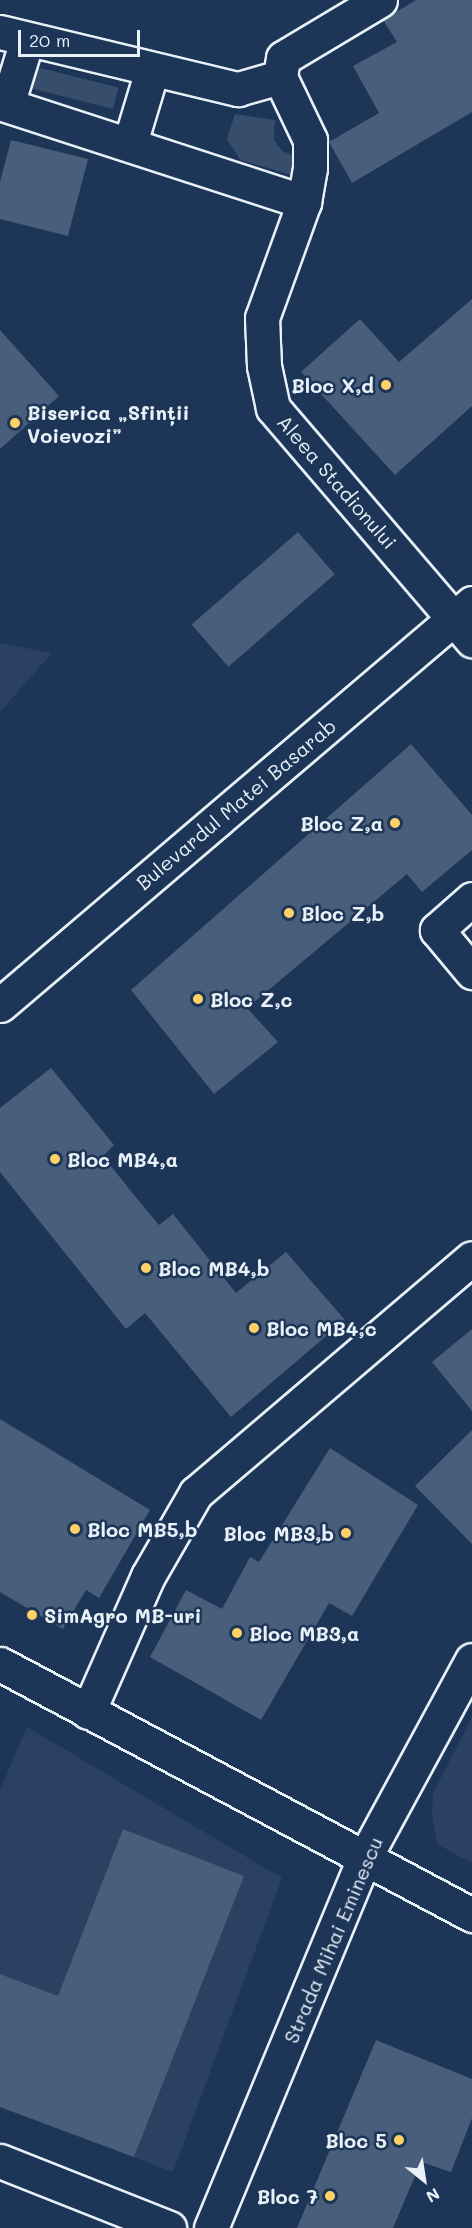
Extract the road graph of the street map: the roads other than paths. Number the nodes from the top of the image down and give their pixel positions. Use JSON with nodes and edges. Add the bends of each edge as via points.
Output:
{"nodes":[{"id":1,"x":380,"y":0,"type":"edge"},
{"id":2,"x":13,"y":36,"type":"edge"},
{"id":3,"x":152,"y":70,"type":"junction"},
{"id":4,"x":280,"y":77,"type":"junction"},
{"id":5,"x":4,"y":104,"type":"edge"},
{"id":6,"x":130,"y":143,"type":"junction"},
{"id":7,"x":304,"y":202,"type":"junction"},
{"id":8,"x":466,"y":620,"type":"edge"},
{"id":9,"x":472,"y":899,"type":"edge"},
{"id":10,"x":472,"y":972,"type":"edge"},
{"id":11,"x":0,"y":1005,"type":"edge"},
{"id":12,"x":472,"y":1258,"type":"edge"},
{"id":13,"x":472,"y":1660,"type":"edge"},
{"id":14,"x":0,"y":1664,"type":"edge"},
{"id":15,"x":88,"y":1712,"type":"junction"},
{"id":16,"x":365,"y":1857,"type":"junction"},
{"id":17,"x":472,"y":1915,"type":"edge"},
{"id":18,"x":0,"y":2161,"type":"edge"},
{"id":19,"x":169,"y":2228,"type":"edge"},
{"id":20,"x":212,"y":2228,"type":"edge"}],
"edges":[{"from":1,"to":4,"type":"street","via":[[301,44],[283,58]]},
{"from":2,"to":3,"type":"street"},
{"from":2,"to":5,"type":"street"},
{"from":3,"to":4,"type":"street","via":[[238,89]]},
{"from":3,"to":6,"type":"street"},
{"from":4,"to":7,"type":"street","name":"Aleea Stadionului","via":[[310,140]]},
{"from":5,"to":6,"type":"street"},
{"from":6,"to":7,"type":"street"},
{"from":7,"to":8,"type":"street","name":"Aleea Stadionului","via":[[262,318],[264,366],[273,408]]},
{"from":8,"to":11,"type":"street","name":"Bulevardul Matei Basarab"},
{"from":9,"to":10,"type":"street","via":[[436,930]]},
{"from":12,"to":15,"type":"street","via":[[196,1493],[148,1576]]},
{"from":13,"to":16,"type":"street","name":"Strada Mihai Eminescu"},
{"from":14,"to":15,"type":"street"},
{"from":15,"to":16,"type":"street"},
{"from":16,"to":17,"type":"street"},
{"from":16,"to":20,"type":"street","name":"Strada Mihai Eminescu"},
{"from":18,"to":19,"type":"street"}]}
